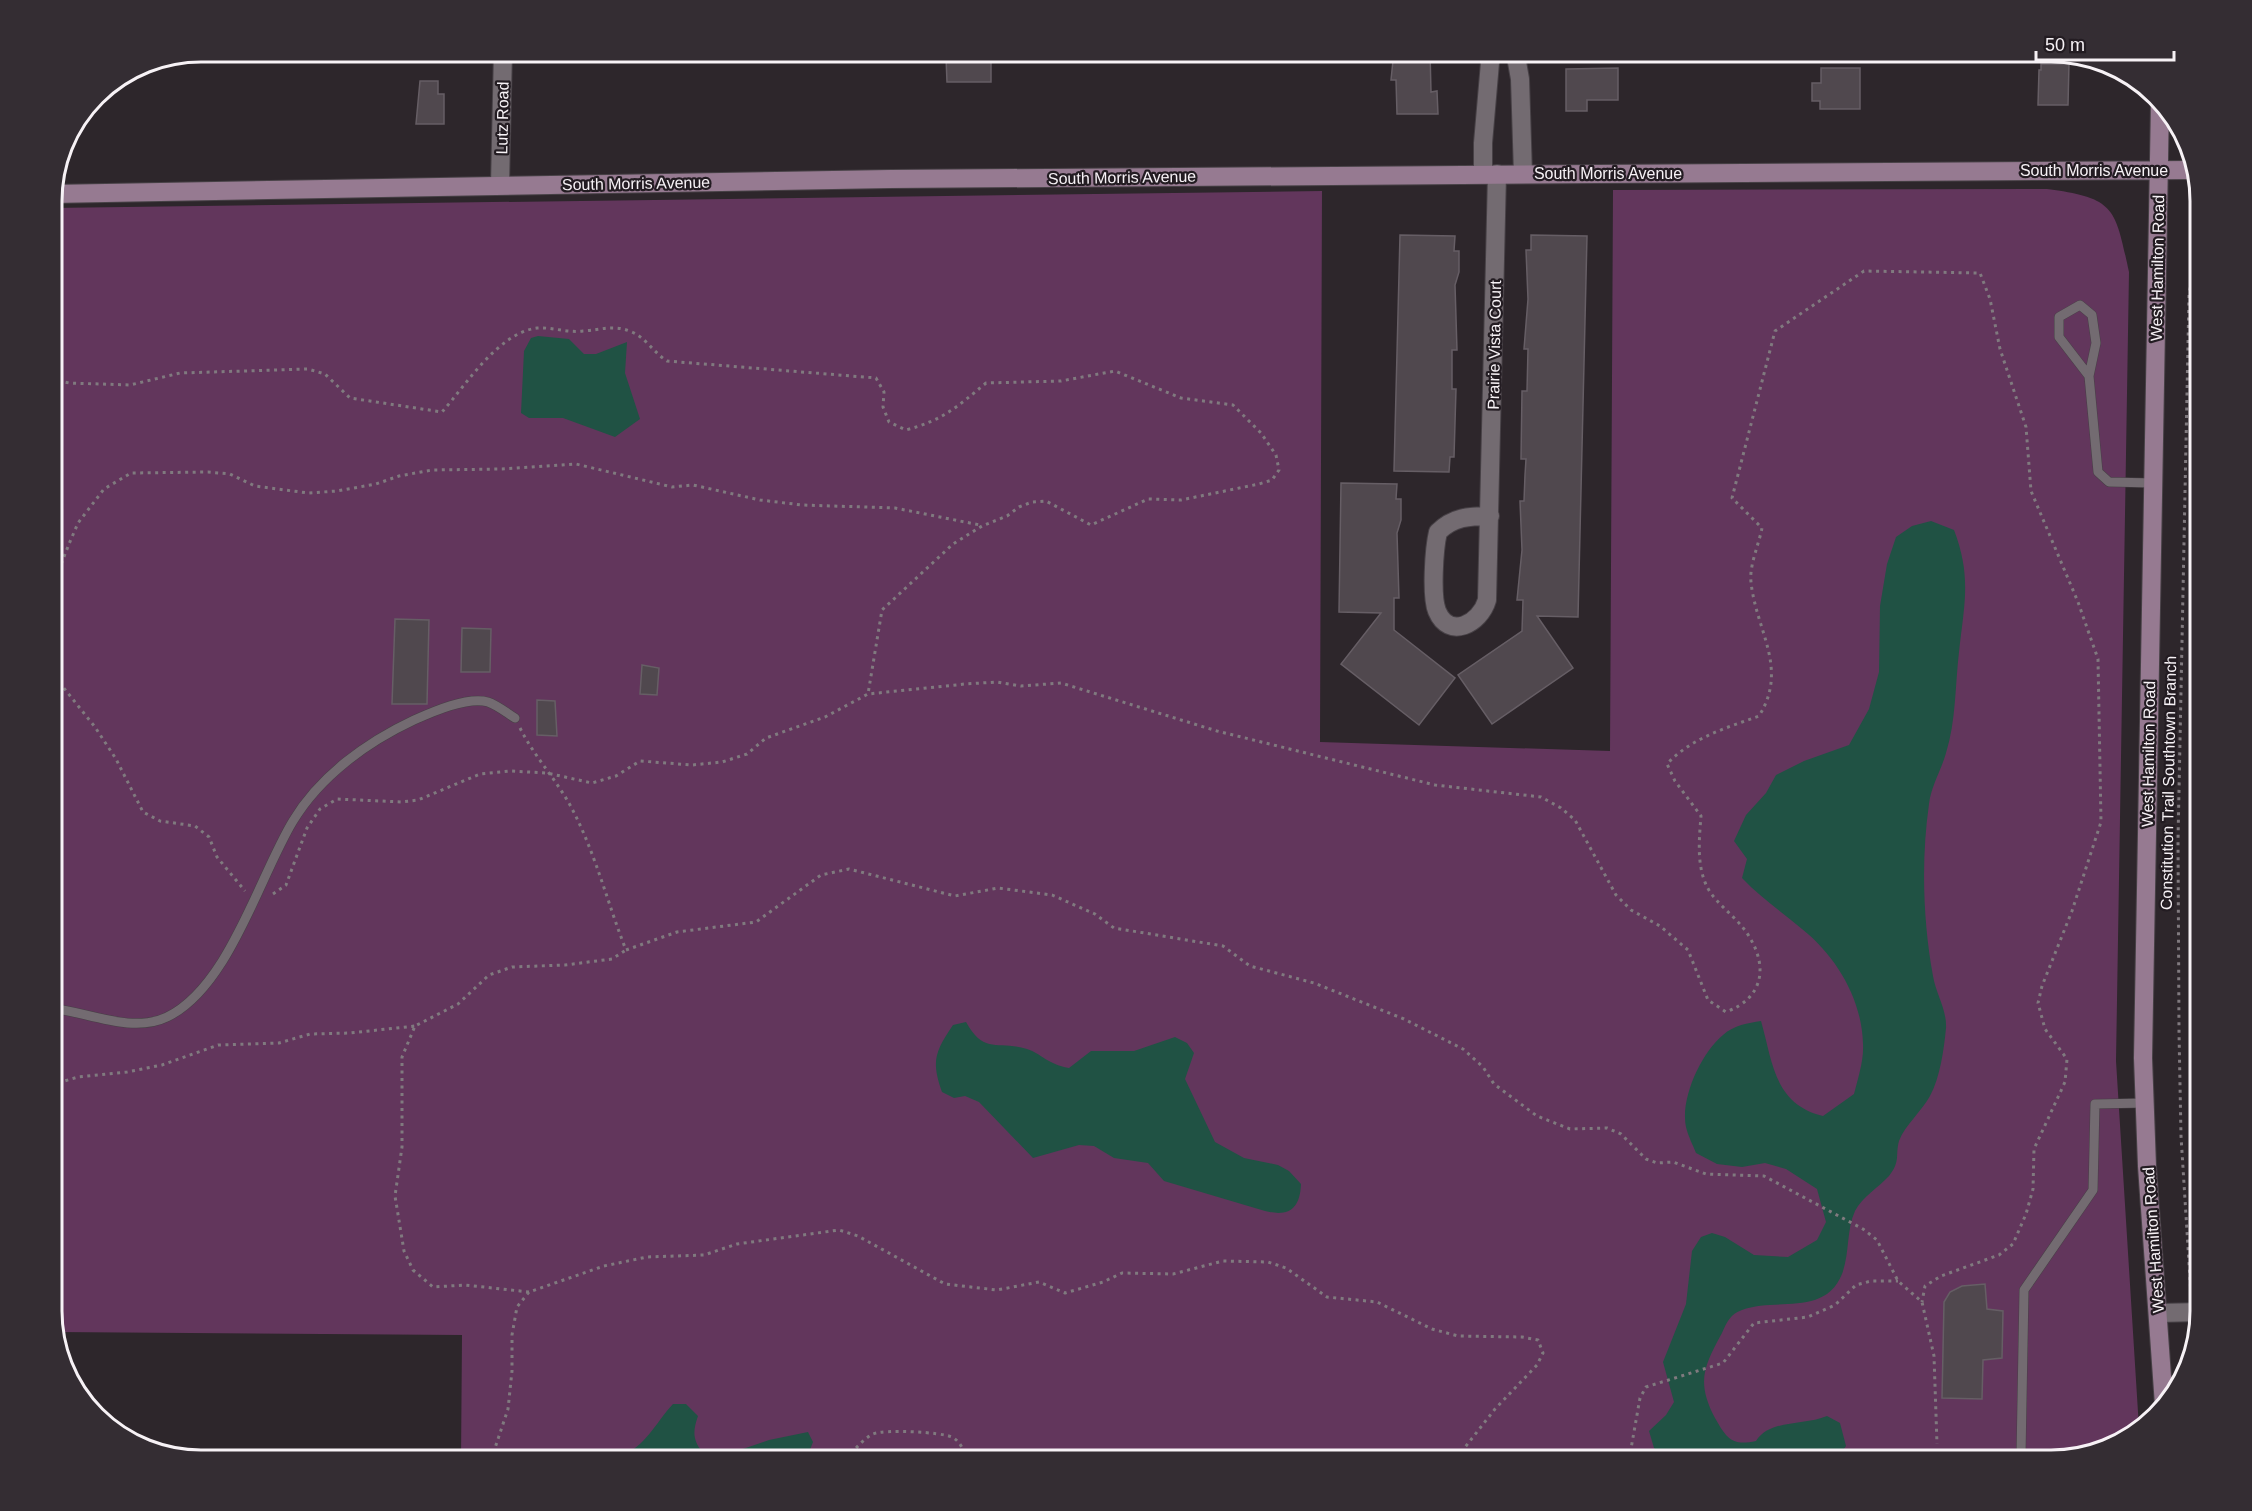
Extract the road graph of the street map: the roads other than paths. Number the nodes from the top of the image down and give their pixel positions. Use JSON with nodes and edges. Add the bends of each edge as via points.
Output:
{"nodes":[{"id":1,"x":503,"y":62,"type":"edge"},
{"id":2,"x":1490,"y":62,"type":"edge"},
{"id":3,"x":1517,"y":62,"type":"edge"},
{"id":4,"x":2160,"y":113,"type":"edge"},
{"id":5,"x":2159,"y":170,"type":"junction"},
{"id":6,"x":2187,"y":170,"type":"edge"},
{"id":7,"x":1490,"y":174,"type":"junction"},
{"id":8,"x":1523,"y":174,"type":"junction"},
{"id":9,"x":500,"y":184,"type":"junction"},
{"id":10,"x":62,"y":194,"type":"edge"},
{"id":11,"x":2089,"y":376,"type":"junction"},
{"id":12,"x":2153,"y":483,"type":"junction"},
{"id":13,"x":1490,"y":516,"type":"junction"},
{"id":14,"x":515,"y":718,"type":"road end"},
{"id":15,"x":62,"y":1010,"type":"edge"},
{"id":16,"x":2145,"y":1103,"type":"junction"},
{"id":17,"x":2190,"y":1312,"type":"edge"},
{"id":18,"x":2158,"y":1313,"type":"junction"},
{"id":19,"x":2163,"y":1393,"type":"edge"},
{"id":20,"x":2021,"y":1450,"type":"edge"}],
"edges":[{"from":1,"to":9,"type":"street","name":"Lutz Road"},
{"from":2,"to":7,"type":"street","name":"Prairie Vista Court","via":[[1483,142]]},
{"from":3,"to":8,"type":"street"},
{"from":4,"to":5,"type":"street","name":"West Hamilton Road"},
{"from":5,"to":6,"type":"street","name":"South Morris Avenue"},
{"from":5,"to":8,"type":"street","name":"South Morris Avenue"},
{"from":5,"to":12,"type":"street","name":"West Hamilton Road"},
{"from":7,"to":8,"type":"street","name":"South Morris Avenue"},
{"from":7,"to":9,"type":"street","name":"South Morris Avenue"},
{"from":7,"to":13,"type":"street","name":"Prairie Vista Court"},
{"from":9,"to":10,"type":"street","name":"South Morris Avenue"},
{"from":11,"to":11,"type":"lane","via":[[2096,343],[2092,315],[2080,305],[2059,317],[2059,337]]},
{"from":11,"to":12,"type":"lane","via":[[2098,472],[2109,482]]},
{"from":12,"to":16,"type":"street","name":"West Hamilton Road"},
{"from":13,"to":13,"type":"street","name":"Prairie Vista Court","via":[[1483,613],[1466,626],[1453,626],[1443,620],[1435,602],[1438,532],[1457,519]]},
{"from":14,"to":15,"type":"lane","via":[[486,702],[446,706],[398,728],[349,759],[322,783],[293,820],[219,966],[196,997],[166,1017],[130,1023]]},
{"from":16,"to":18,"type":"street","name":"West Hamilton Road"},
{"from":16,"to":20,"type":"lane","via":[[2095,1104],[2093,1190],[2024,1290]]},
{"from":17,"to":18,"type":"street"},
{"from":18,"to":19,"type":"street","name":"West Hamilton Road"}]}
